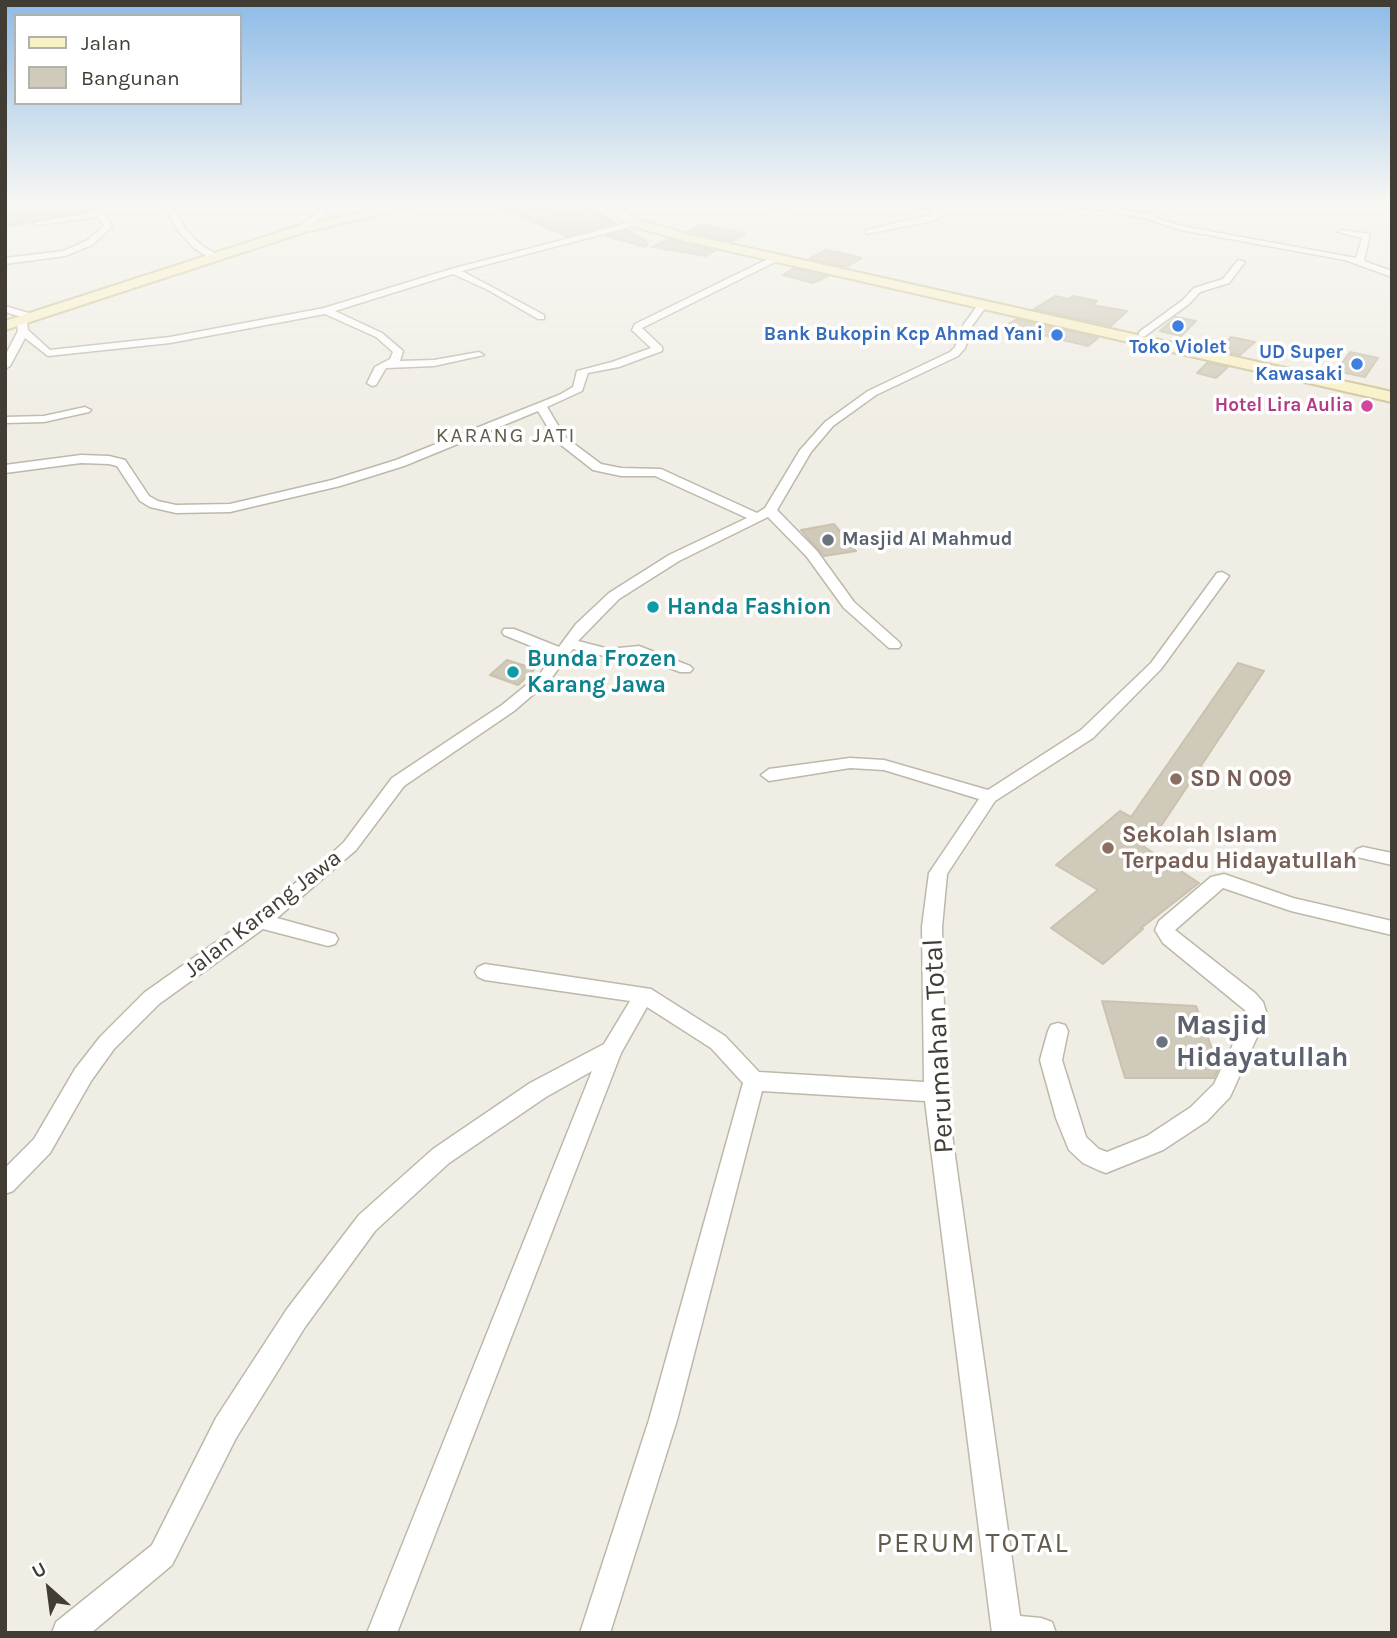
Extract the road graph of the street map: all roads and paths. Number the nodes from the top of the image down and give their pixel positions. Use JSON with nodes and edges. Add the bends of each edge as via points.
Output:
{"nodes":[{"id":1,"x":155,"y":277,"type":"edge"},
{"id":2,"x":433,"y":277,"type":"edge"},
{"id":3,"x":468,"y":277,"type":"edge"},
{"id":4,"x":737,"y":277,"type":"edge"},
{"id":5,"x":863,"y":277,"type":"edge"},
{"id":6,"x":888,"y":277,"type":"edge"},
{"id":7,"x":1229,"y":277,"type":"edge"},
{"id":8,"x":983,"y":304,"type":"junction"},
{"id":9,"x":5,"y":309,"type":"edge"},
{"id":10,"x":326,"y":311,"type":"junction"},
{"id":11,"x":541,"y":317,"type":"dead end"},
{"id":12,"x":25,"y":322,"type":"junction"},
{"id":13,"x":5,"y":326,"type":"edge"},
{"id":14,"x":1142,"y":334,"type":"junction"},
{"id":15,"x":385,"y":341,"type":"junction"},
{"id":16,"x":368,"y":346,"type":"dead end"},
{"id":17,"x":479,"y":355,"type":"dead end"},
{"id":18,"x":386,"y":365,"type":"junction"},
{"id":19,"x":5,"y":366,"type":"edge"},
{"id":20,"x":372,"y":383,"type":"dead end"},
{"id":21,"x":1392,"y":394,"type":"edge"},
{"id":22,"x":541,"y":406,"type":"junction"},
{"id":23,"x":85,"y":410,"type":"dead end"},
{"id":24,"x":5,"y":420,"type":"edge"},
{"id":25,"x":5,"y":470,"type":"edge"},
{"id":26,"x":764,"y":515,"type":"junction"},
{"id":27,"x":1222,"y":576,"type":"dead end"},
{"id":28,"x":509,"y":632,"type":"dead end"},
{"id":29,"x":894,"y":645,"type":"dead end"},
{"id":30,"x":566,"y":649,"type":"junction"},
{"id":31,"x":685,"y":669,"type":"dead end"},
{"id":32,"x":769,"y":775,"type":"dead end"},
{"id":33,"x":989,"y":797,"type":"junction"},
{"id":34,"x":1363,"y":853,"type":"dead end"},
{"id":35,"x":1392,"y":859,"type":"edge"},
{"id":36,"x":260,"y":921,"type":"junction"},
{"id":37,"x":1392,"y":928,"type":"edge"},
{"id":38,"x":328,"y":939,"type":"dead end"},
{"id":39,"x":485,"y":972,"type":"dead end"},
{"id":40,"x":644,"y":995,"type":"junction"},
{"id":41,"x":1058,"y":1031,"type":"dead end"},
{"id":42,"x":611,"y":1050,"type":"junction"},
{"id":43,"x":754,"y":1081,"type":"junction"},
{"id":44,"x":935,"y":1092,"type":"junction"},
{"id":45,"x":5,"y":1184,"type":"edge"},
{"id":46,"x":1007,"y":1631,"type":"edge"},
{"id":47,"x":67,"y":1633,"type":"edge"},
{"id":48,"x":382,"y":1633,"type":"edge"},
{"id":49,"x":595,"y":1633,"type":"edge"},
{"id":50,"x":1041,"y":1633,"type":"edge"}],
"edges":[{"from":1,"to":12,"type":"main road"},
{"from":2,"to":10,"type":"street"},
{"from":3,"to":11,"type":"street"},
{"from":4,"to":22,"type":"street","via":[[638,326],[658,349],[585,371],[578,389]]},
{"from":5,"to":8,"type":"main road"},
{"from":6,"to":14,"type":"main road"},
{"from":7,"to":14,"type":"street","via":[[1197,290]]},
{"from":8,"to":21,"type":"main road"},
{"from":8,"to":26,"type":"street","via":[[954,354],[872,393],[829,424],[806,450]]},
{"from":9,"to":12,"type":"street"},
{"from":10,"to":12,"type":"street","via":[[170,340],[58,352],[45,352]]},
{"from":10,"to":15,"type":"street"},
{"from":12,"to":13,"type":"main road"},
{"from":12,"to":19,"type":"street"},
{"from":14,"to":21,"type":"main road"},
{"from":15,"to":16,"type":"street"},
{"from":15,"to":18,"type":"street","via":[[398,351],[395,361]]},
{"from":17,"to":18,"type":"street"},
{"from":18,"to":20,"type":"street","via":[[380,367]]},
{"from":22,"to":25,"type":"street","via":[[400,463],[230,508],[176,509],[154,504],[144,498],[121,463],[109,460],[80,459]]},
{"from":22,"to":26,"type":"street","via":[[560,439],[597,467],[657,472]]},
{"from":23,"to":24,"type":"street","via":[[44,419]]},
{"from":26,"to":29,"type":"street","via":[[812,554],[849,605]]},
{"from":26,"to":30,"type":"street","name":"Jalan Karang Jawa","via":[[641,578],[596,611]]},
{"from":27,"to":33,"type":"street","name":"Perumahan Total","via":[[1156,666],[1087,734]]},
{"from":28,"to":30,"type":"street"},
{"from":30,"to":31,"type":"street","via":[[609,653],[634,649]]},
{"from":30,"to":36,"type":"street","name":"Jalan Karang Jawa","via":[[545,677],[508,708],[398,782],[350,846]]},
{"from":32,"to":33,"type":"street","via":[[850,763],[884,765]]},
{"from":33,"to":44,"type":"street","name":"Perumahan Total","via":[[938,873],[932,927]]},
{"from":34,"to":35,"type":"street"},
{"from":36,"to":38,"type":"street"},
{"from":36,"to":45,"type":"street","name":"Jalan Karang Jawa","via":[[152,998],[107,1042],[42,1146]]},
{"from":37,"to":41,"type":"street","via":[[1218,882],[1165,930],[1170,939],[1248,999],[1257,1015],[1222,1090],[1199,1114],[1155,1143],[1106,1163],[1077,1143],[1067,1118],[1051,1060]]},
{"from":39,"to":40,"type":"street"},
{"from":40,"to":42,"type":"street"},
{"from":40,"to":43,"type":"street","via":[[718,1042]]},
{"from":42,"to":47,"type":"street","via":[[538,1090],[441,1156],[366,1223],[296,1318],[226,1428],[162,1555]]},
{"from":42,"to":48,"type":"street"},
{"from":43,"to":44,"type":"street"},
{"from":43,"to":49,"type":"street","via":[[663,1420]]},
{"from":44,"to":46,"type":"street","name":"Perumahan Total"},
{"from":46,"to":50,"type":"street"}]}
